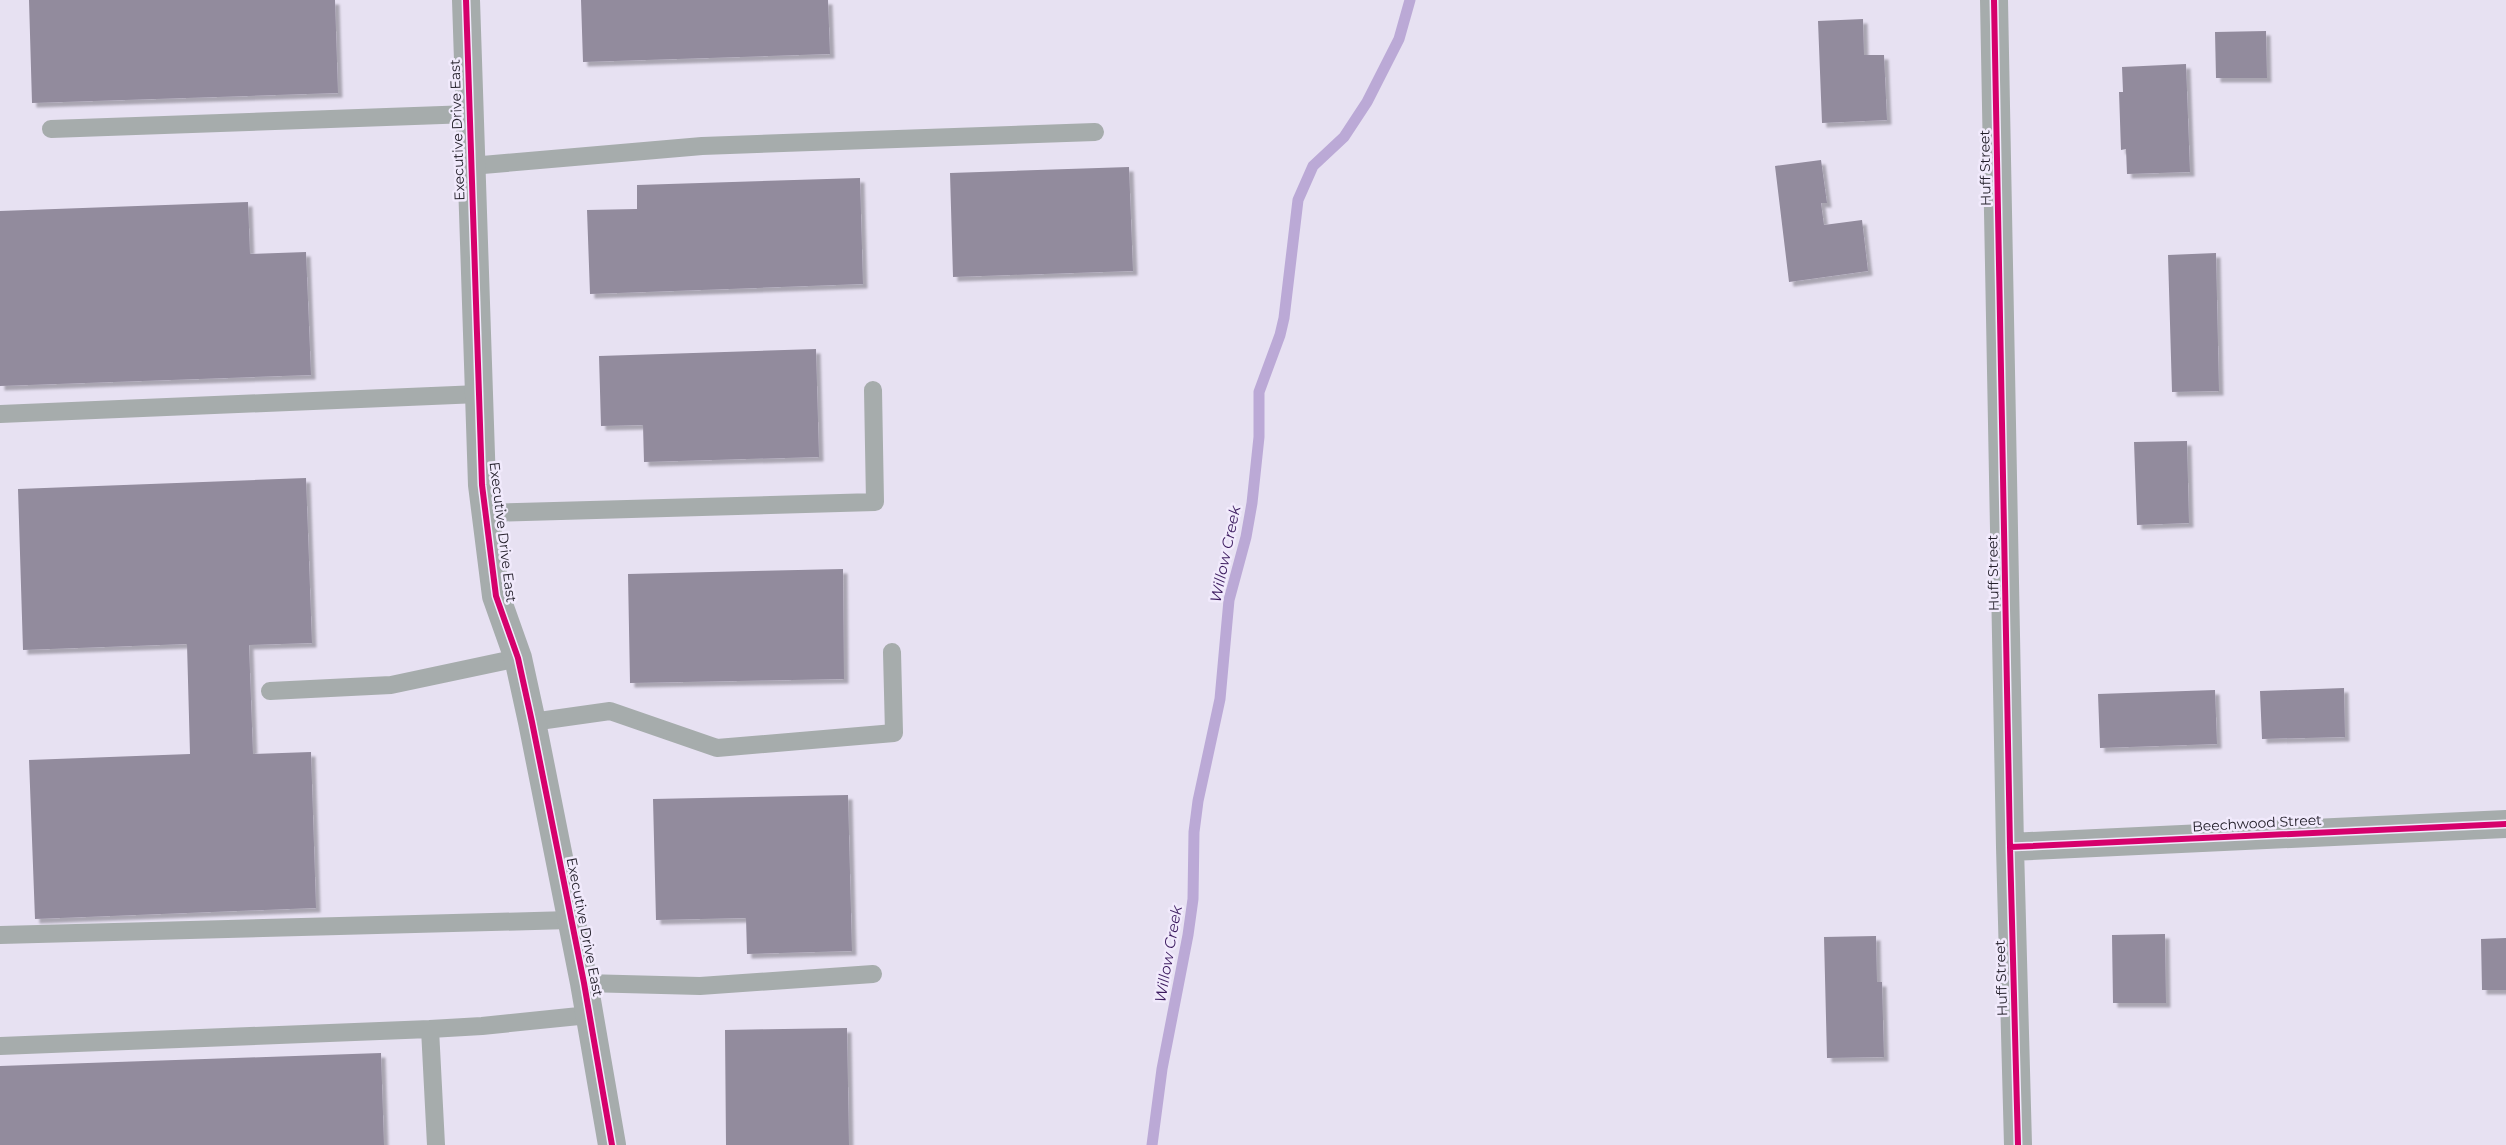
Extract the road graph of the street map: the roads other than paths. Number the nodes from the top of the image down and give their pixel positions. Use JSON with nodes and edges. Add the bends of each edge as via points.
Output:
{"nodes":[{"id":1,"x":466,"y":0,"type":"edge"},
{"id":2,"x":1994,"y":0,"type":"edge"},
{"id":3,"x":470,"y":114,"type":"junction"},
{"id":4,"x":51,"y":129,"type":"dead end"},
{"id":5,"x":1095,"y":132,"type":"dead end"},
{"id":6,"x":471,"y":166,"type":"junction"},
{"id":7,"x":873,"y":390,"type":"dead end"},
{"id":8,"x":479,"y":394,"type":"junction"},
{"id":9,"x":0,"y":414,"type":"edge"},
{"id":10,"x":486,"y":513,"type":"junction"},
{"id":11,"x":892,"y":652,"type":"dead end"},
{"id":12,"x":518,"y":658,"type":"junction"},
{"id":13,"x":270,"y":691,"type":"dead end"},
{"id":14,"x":532,"y":722,"type":"junction"},
{"id":15,"x":2506,"y":824,"type":"edge"},
{"id":16,"x":2010,"y":847,"type":"junction"},
{"id":17,"x":570,"y":920,"type":"junction"},
{"id":18,"x":0,"y":935,"type":"edge"},
{"id":19,"x":873,"y":974,"type":"dead end"},
{"id":20,"x":584,"y":984,"type":"junction"},
{"id":21,"x":589,"y":1016,"type":"junction"},
{"id":22,"x":430,"y":1029,"type":"junction"},
{"id":23,"x":0,"y":1046,"type":"edge"},
{"id":24,"x":436,"y":1145,"type":"edge"},
{"id":25,"x":612,"y":1145,"type":"edge"},
{"id":26,"x":2018,"y":1145,"type":"edge"}],
"edges":[{"from":1,"to":3,"type":"street","name":"Executive Drive East"},
{"from":2,"to":16,"type":"street","name":"Huff Street"},
{"from":3,"to":4,"type":"lane"},
{"from":3,"to":6,"type":"street","name":"Executive Drive East"},
{"from":5,"to":6,"type":"lane","via":[[702,146]]},
{"from":6,"to":8,"type":"street","name":"Executive Drive East"},
{"from":7,"to":10,"type":"lane","via":[[875,502]]},
{"from":8,"to":9,"type":"lane"},
{"from":8,"to":10,"type":"street","name":"Executive Drive East"},
{"from":10,"to":12,"type":"street","name":"Executive Drive East","via":[[496,596]]},
{"from":11,"to":14,"type":"lane","via":[[894,733],[717,748],[610,711]]},
{"from":12,"to":13,"type":"lane","via":[[391,685]]},
{"from":12,"to":14,"type":"street","name":"Executive Drive East"},
{"from":14,"to":17,"type":"street","name":"Executive Drive East"},
{"from":15,"to":16,"type":"street","name":"Beechwood Street"},
{"from":16,"to":26,"type":"street","name":"Huff Street"},
{"from":17,"to":18,"type":"lane"},
{"from":17,"to":20,"type":"street","name":"Executive Drive East"},
{"from":19,"to":20,"type":"lane","via":[[700,986]]},
{"from":20,"to":21,"type":"street","name":"Executive Drive East"},
{"from":21,"to":22,"type":"lane"},
{"from":21,"to":25,"type":"street","name":"Executive Drive East"},
{"from":22,"to":23,"type":"lane"},
{"from":22,"to":24,"type":"lane"}]}
